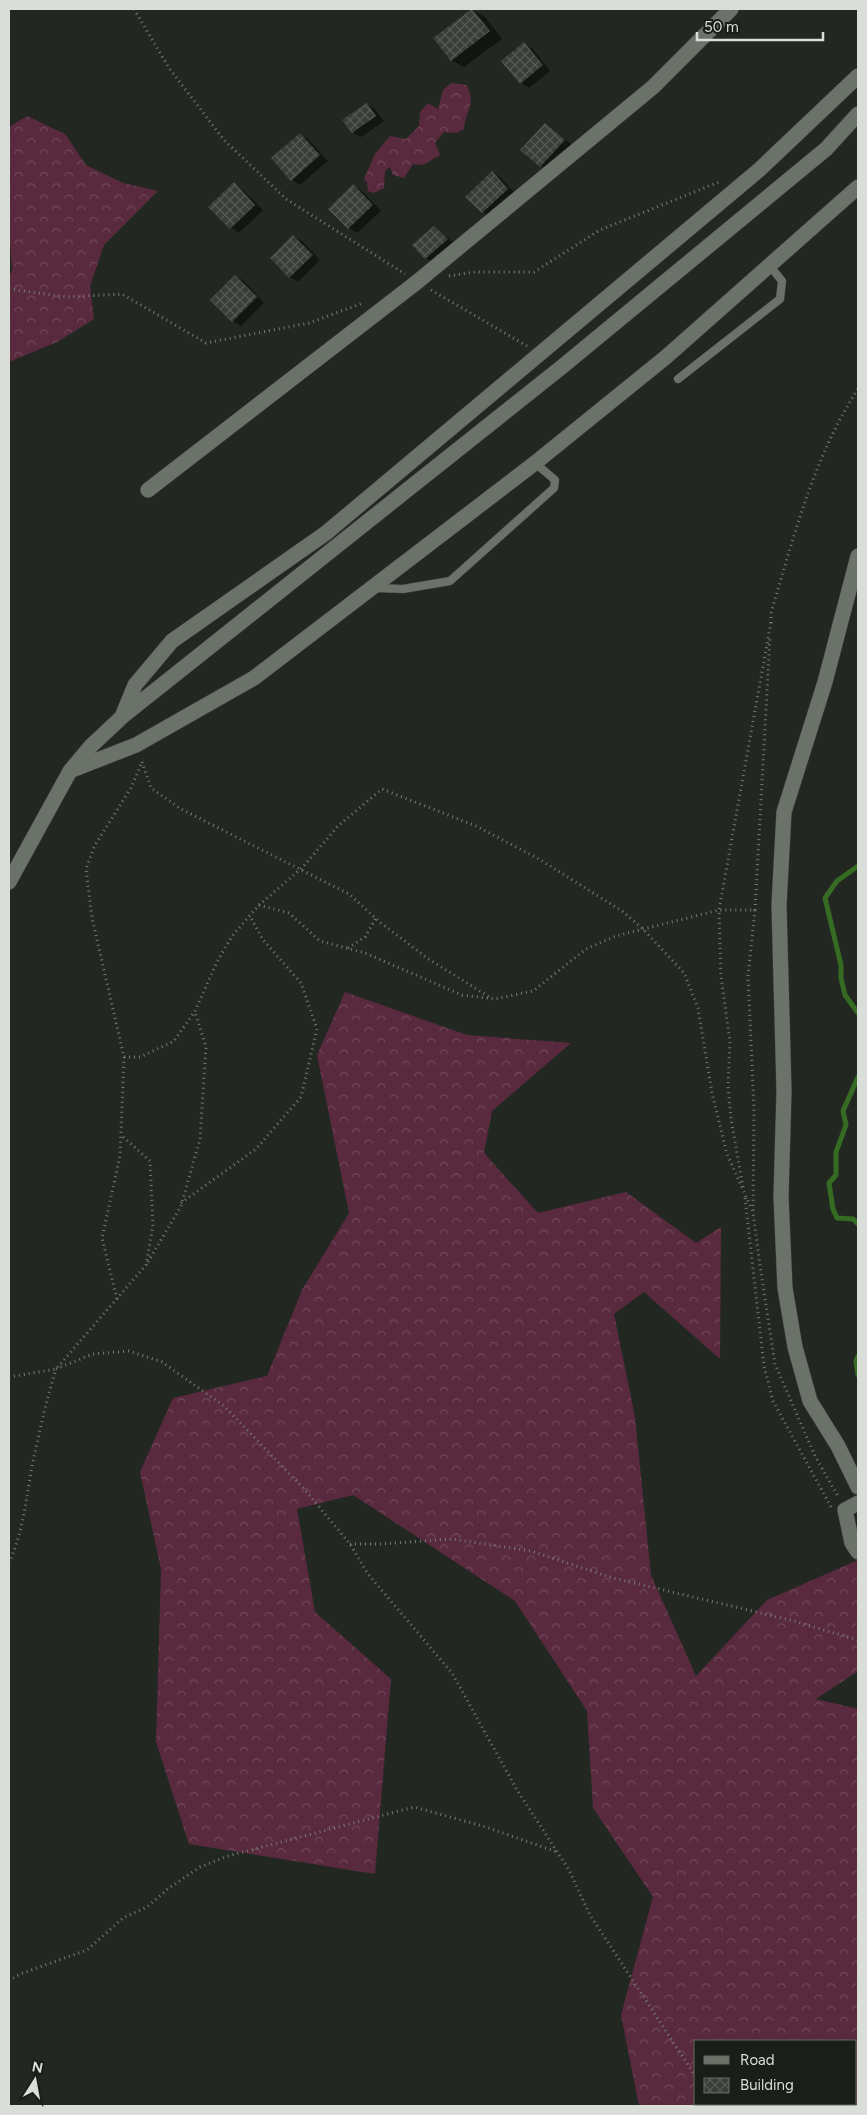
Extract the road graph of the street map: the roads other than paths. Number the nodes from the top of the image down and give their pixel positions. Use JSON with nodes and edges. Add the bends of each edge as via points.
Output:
{"nodes":[{"id":1,"x":731,"y":9,"type":"edge"},
{"id":2,"x":858,"y":76,"type":"edge"},
{"id":3,"x":858,"y":114,"type":"edge"},
{"id":4,"x":858,"y":187,"type":"edge"},
{"id":5,"x":769,"y":265,"type":"junction"},
{"id":6,"x":678,"y":379,"type":"dead end"},
{"id":7,"x":535,"y":463,"type":"junction"},
{"id":8,"x":148,"y":490,"type":"dead end"},
{"id":9,"x":858,"y":556,"type":"edge"},
{"id":10,"x":372,"y":588,"type":"junction"},
{"id":11,"x":123,"y":716,"type":"junction"},
{"id":12,"x":70,"y":771,"type":"junction"},
{"id":13,"x":9,"y":882,"type":"edge"},
{"id":14,"x":858,"y":1487,"type":"edge"},
{"id":15,"x":845,"y":1507,"type":"edge"},
{"id":16,"x":858,"y":1552,"type":"edge"}],
"edges":[{"from":1,"to":8,"type":"street","via":[[653,87],[417,282]]},
{"from":2,"to":11,"type":"street","via":[[758,170],[326,533],[172,641],[135,685]]},
{"from":3,"to":11,"type":"street","via":[[826,149],[570,360]]},
{"from":4,"to":5,"type":"street"},
{"from":5,"to":6,"type":"lane","via":[[782,281],[780,299]]},
{"from":5,"to":7,"type":"street","via":[[666,357]]},
{"from":7,"to":10,"type":"street"},
{"from":7,"to":10,"type":"lane","via":[[555,480],[554,488],[450,581],[403,589]]},
{"from":9,"to":14,"type":"street","via":[[825,682],[784,812],[779,905],[784,1091],[781,1197],[784,1288],[795,1347],[810,1401],[838,1446]]},
{"from":10,"to":12,"type":"street","via":[[254,678],[136,745]]},
{"from":11,"to":12,"type":"street"},
{"from":12,"to":13,"type":"street"},
{"from":15,"to":16,"type":"street","via":[[852,1543]]}]}
